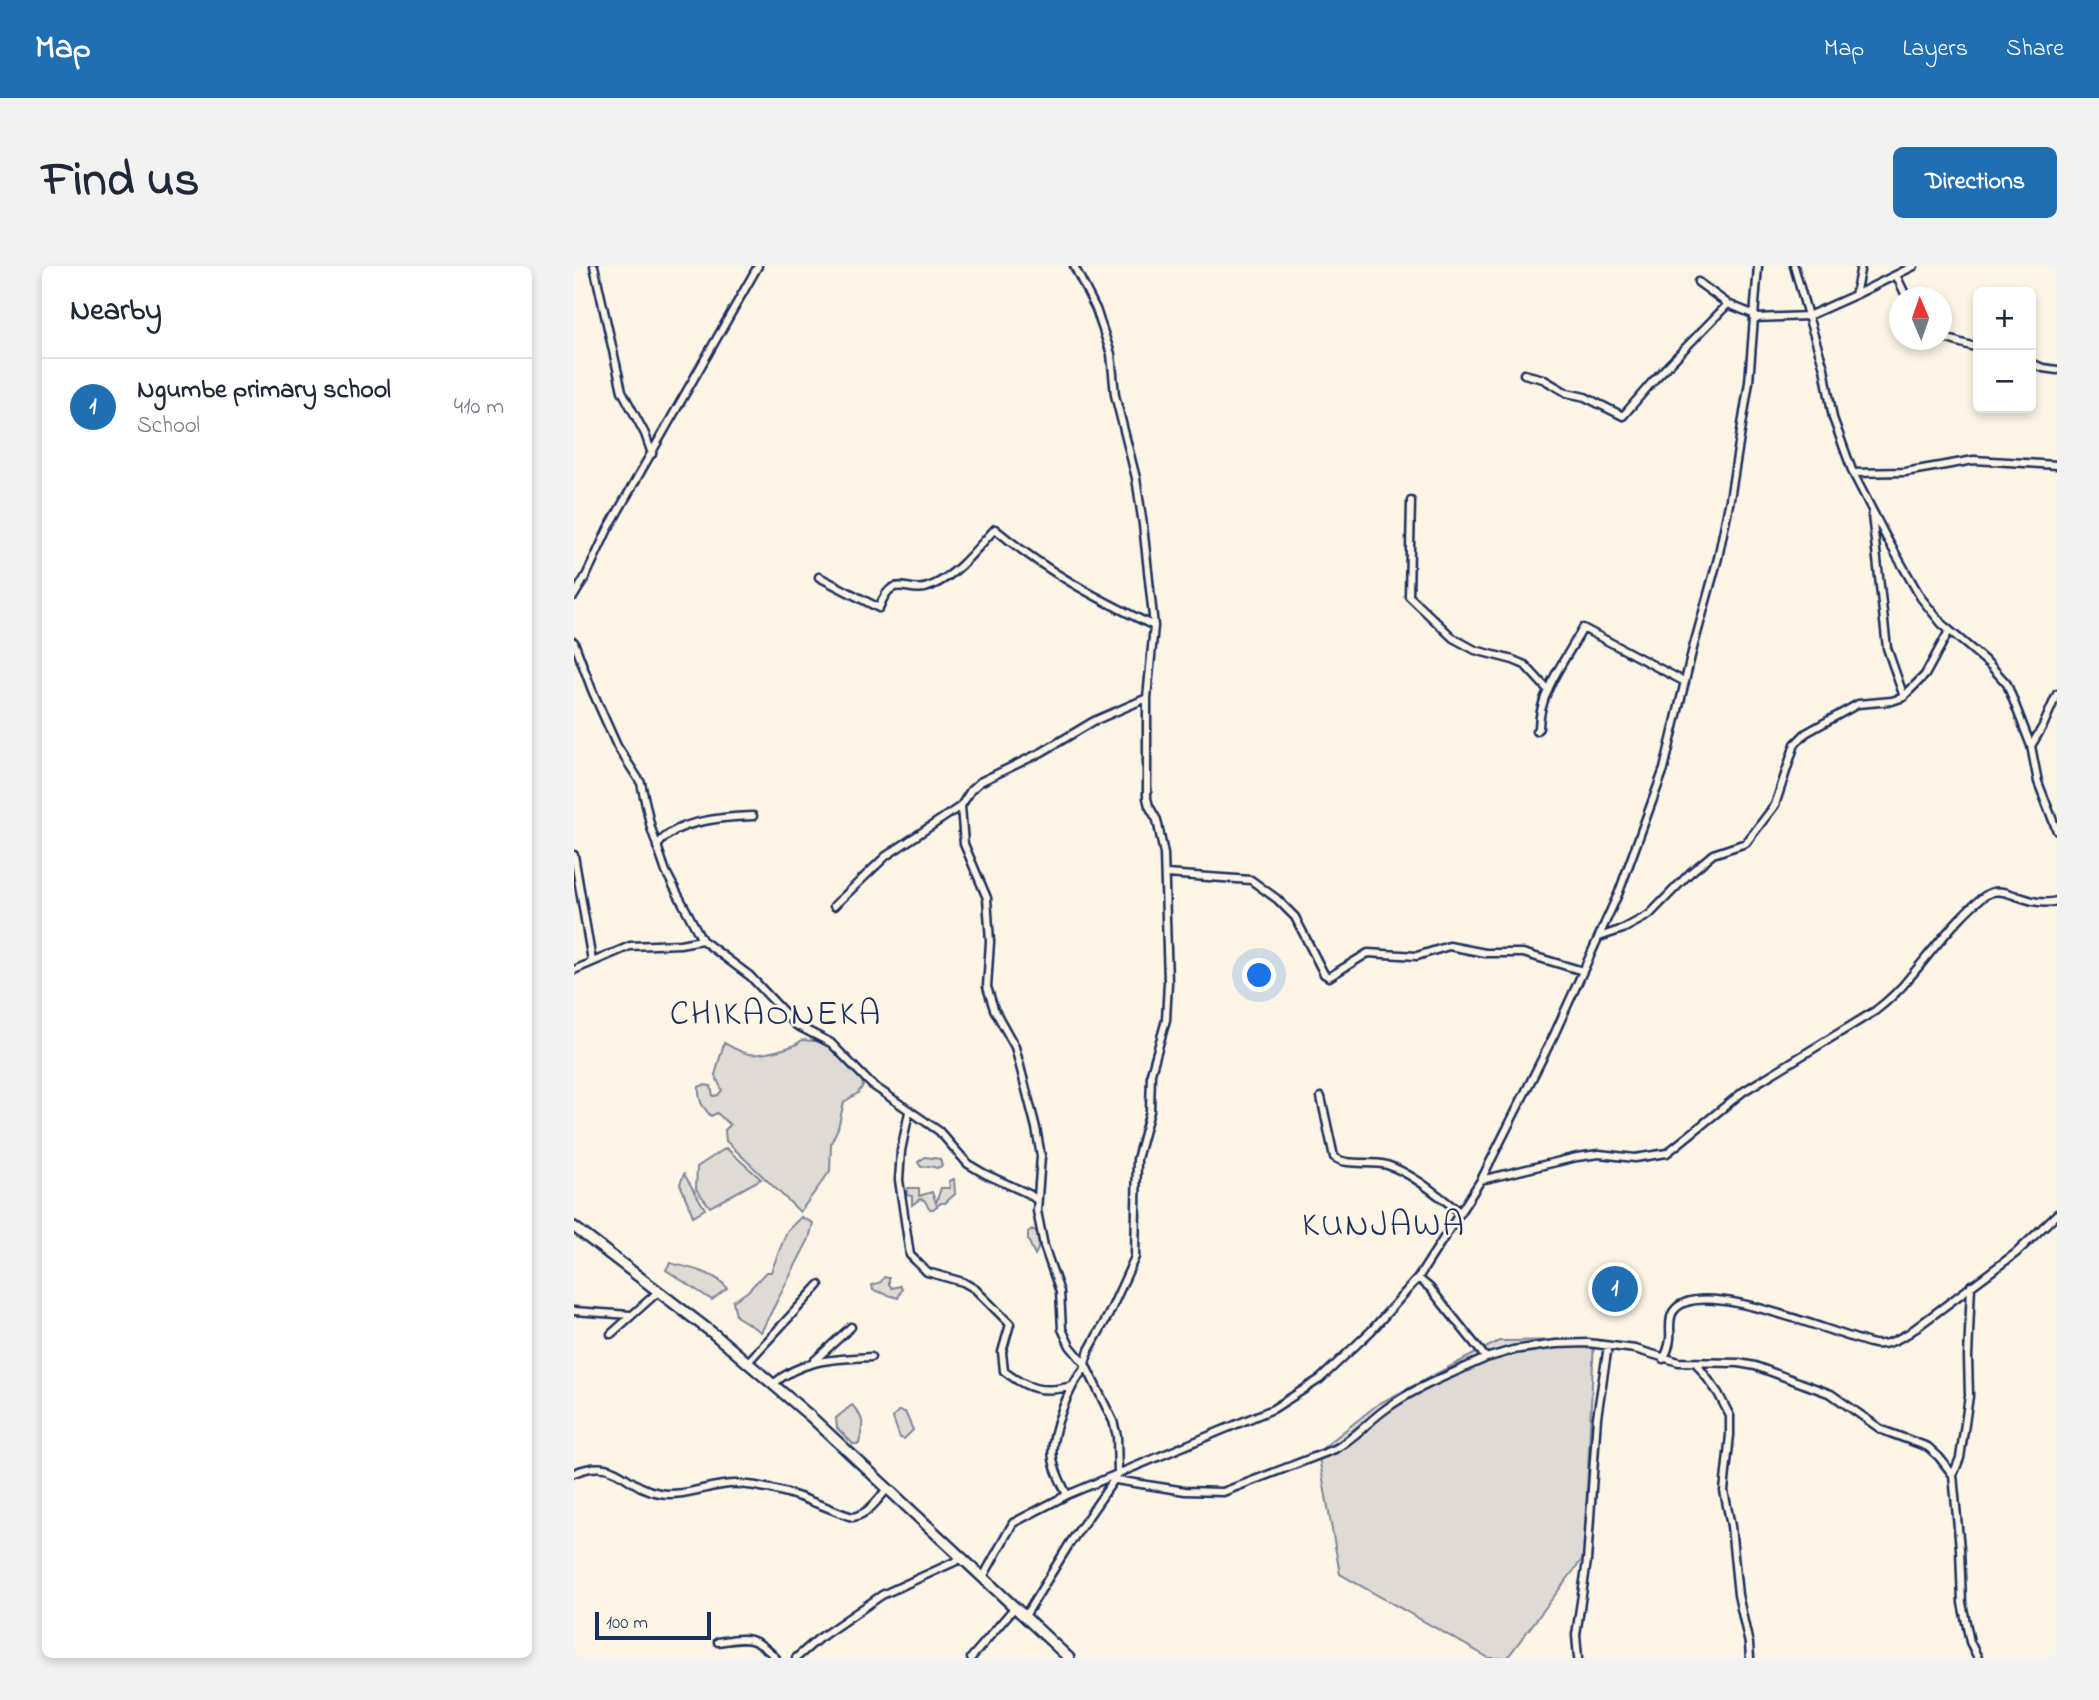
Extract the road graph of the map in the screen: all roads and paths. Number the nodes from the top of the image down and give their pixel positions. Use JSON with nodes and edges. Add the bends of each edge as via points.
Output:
{"nodes":[{"id":1,"x":594,"y":266,"type":"edge"},
{"id":2,"x":758,"y":266,"type":"edge"},
{"id":3,"x":1074,"y":266,"type":"edge"},
{"id":4,"x":1758,"y":266,"type":"edge"},
{"id":5,"x":1794,"y":266,"type":"edge"},
{"id":6,"x":1861,"y":266,"type":"edge"},
{"id":7,"x":1914,"y":266,"type":"edge"},
{"id":8,"x":1896,"y":275,"type":"junction"},
{"id":9,"x":1698,"y":282,"type":"dead end"},
{"id":10,"x":1902,"y":287,"type":"edge"},
{"id":11,"x":1854,"y":295,"type":"junction"},
{"id":12,"x":1728,"y":304,"type":"junction"},
{"id":13,"x":1755,"y":316,"type":"junction"},
{"id":14,"x":1808,"y":316,"type":"junction"},
{"id":15,"x":1952,"y":340,"type":"edge"},
{"id":16,"x":1973,"y":347,"type":"edge"},
{"id":17,"x":2036,"y":365,"type":"edge"},
{"id":18,"x":2057,"y":370,"type":"edge"},
{"id":19,"x":1524,"y":374,"type":"dead end"},
{"id":20,"x":652,"y":454,"type":"junction"},
{"id":21,"x":2057,"y":465,"type":"edge"},
{"id":22,"x":1853,"y":473,"type":"junction"},
{"id":23,"x":1411,"y":501,"type":"dead end"},
{"id":24,"x":1871,"y":508,"type":"junction"},
{"id":25,"x":820,"y":577,"type":"dead end"},
{"id":26,"x":574,"y":596,"type":"edge"},
{"id":27,"x":1154,"y":626,"type":"junction"},
{"id":28,"x":1949,"y":631,"type":"junction"},
{"id":29,"x":574,"y":642,"type":"edge"},
{"id":30,"x":1685,"y":682,"type":"junction"},
{"id":31,"x":1548,"y":690,"type":"junction"},
{"id":32,"x":2057,"y":694,"type":"edge"},
{"id":33,"x":1905,"y":695,"type":"junction"},
{"id":34,"x":1147,"y":698,"type":"junction"},
{"id":35,"x":1536,"y":731,"type":"dead end"},
{"id":36,"x":2031,"y":746,"type":"junction"},
{"id":37,"x":961,"y":806,"type":"junction"},
{"id":38,"x":753,"y":816,"type":"dead end"},
{"id":39,"x":2057,"y":831,"type":"edge"},
{"id":40,"x":657,"y":847,"type":"junction"},
{"id":41,"x":574,"y":855,"type":"edge"},
{"id":42,"x":1166,"y":874,"type":"junction"},
{"id":43,"x":2057,"y":901,"type":"edge"},
{"id":44,"x":835,"y":906,"type":"dead end"},
{"id":45,"x":1599,"y":937,"type":"junction"},
{"id":46,"x":702,"y":940,"type":"junction"},
{"id":47,"x":592,"y":961,"type":"junction"},
{"id":48,"x":574,"y":970,"type":"edge"},
{"id":49,"x":1583,"y":971,"type":"junction"},
{"id":50,"x":1321,"y":1097,"type":"dead end"},
{"id":51,"x":909,"y":1112,"type":"junction"},
{"id":52,"x":1481,"y":1180,"type":"junction"},
{"id":53,"x":1037,"y":1200,"type":"junction"},
{"id":54,"x":1461,"y":1213,"type":"junction"},
{"id":55,"x":2057,"y":1214,"type":"edge"},
{"id":56,"x":574,"y":1227,"type":"edge"},
{"id":57,"x":1418,"y":1278,"type":"junction"},
{"id":58,"x":818,"y":1285,"type":"dead end"},
{"id":59,"x":1971,"y":1285,"type":"junction"},
{"id":60,"x":659,"y":1291,"type":"junction"},
{"id":61,"x":576,"y":1313,"type":"edge"},
{"id":62,"x":630,"y":1315,"type":"junction"},
{"id":63,"x":851,"y":1326,"type":"dead end"},
{"id":64,"x":611,"y":1334,"type":"dead end"},
{"id":65,"x":1608,"y":1346,"type":"junction"},
{"id":66,"x":871,"y":1357,"type":"dead end"},
{"id":67,"x":1486,"y":1358,"type":"junction"},
{"id":68,"x":1663,"y":1359,"type":"junction"},
{"id":69,"x":813,"y":1362,"type":"junction"},
{"id":70,"x":747,"y":1363,"type":"junction"},
{"id":71,"x":1696,"y":1363,"type":"junction"},
{"id":72,"x":1085,"y":1366,"type":"junction"},
{"id":73,"x":773,"y":1384,"type":"junction"},
{"id":74,"x":1072,"y":1386,"type":"junction"},
{"id":75,"x":574,"y":1473,"type":"edge"},
{"id":76,"x":1952,"y":1475,"type":"junction"},
{"id":77,"x":1117,"y":1477,"type":"junction"},
{"id":78,"x":888,"y":1488,"type":"junction"},
{"id":79,"x":1067,"y":1495,"type":"junction"},
{"id":80,"x":963,"y":1558,"type":"junction"},
{"id":81,"x":983,"y":1577,"type":"junction"},
{"id":82,"x":1015,"y":1607,"type":"junction"},
{"id":83,"x":1025,"y":1616,"type":"junction"},
{"id":84,"x":718,"y":1642,"type":"dead end"},
{"id":85,"x":776,"y":1658,"type":"edge"},
{"id":86,"x":796,"y":1658,"type":"edge"},
{"id":87,"x":971,"y":1658,"type":"edge"},
{"id":88,"x":1069,"y":1658,"type":"edge"},
{"id":89,"x":1578,"y":1658,"type":"edge"},
{"id":90,"x":1750,"y":1658,"type":"edge"},
{"id":91,"x":1978,"y":1658,"type":"edge"}],
"edges":[{"from":1,"to":20,"type":"street","via":[[622,391]]},
{"from":2,"to":20,"type":"street"},
{"from":3,"to":27,"type":"street","via":[[1096,309],[1111,354],[1115,395],[1136,478]]},
{"from":4,"to":13,"type":"street"},
{"from":5,"to":14,"type":"street"},
{"from":6,"to":11,"type":"street"},
{"from":7,"to":8,"type":"street"},
{"from":8,"to":10,"type":"street"},
{"from":8,"to":11,"type":"street"},
{"from":9,"to":12,"type":"street"},
{"from":11,"to":14,"type":"street"},
{"from":12,"to":13,"type":"street"},
{"from":12,"to":19,"type":"street","via":[[1653,381],[1626,416]]},
{"from":13,"to":14,"type":"street"},
{"from":13,"to":30,"type":"street","via":[[1728,510]]},
{"from":14,"to":22,"type":"street","via":[[1833,418]]},
{"from":15,"to":16,"type":"street"},
{"from":17,"to":18,"type":"street"},
{"from":20,"to":26,"type":"street"},
{"from":21,"to":22,"type":"street","via":[[1974,460],[1905,472]]},
{"from":22,"to":24,"type":"street"},
{"from":23,"to":31,"type":"street","via":[[1409,596],[1453,638],[1475,650],[1525,665]]},
{"from":24,"to":28,"type":"street","via":[[1921,598]]},
{"from":24,"to":33,"type":"street","via":[[1887,648]]},
{"from":25,"to":27,"type":"street","via":[[879,608],[891,588],[924,589],[937,583],[995,529],[1053,573]]},
{"from":27,"to":34,"type":"street"},
{"from":28,"to":33,"type":"street","via":[[1925,675]]},
{"from":28,"to":36,"type":"street","via":[[2007,684]]},
{"from":29,"to":40,"type":"street","via":[[617,746],[641,783]]},
{"from":30,"to":31,"type":"street","via":[[1583,628]]},
{"from":30,"to":45,"type":"street","via":[[1664,769]]},
{"from":31,"to":35,"type":"street"},
{"from":32,"to":36,"type":"street"},
{"from":33,"to":45,"type":"street","via":[[1858,704],[1806,733],[1795,744],[1775,805],[1746,843],[1713,855],[1649,915]]},
{"from":34,"to":37,"type":"street","via":[[980,782]]},
{"from":34,"to":42,"type":"street","via":[[1147,799],[1157,820]]},
{"from":36,"to":39,"type":"street","via":[[2038,782]]},
{"from":37,"to":44,"type":"street","via":[[886,856]]},
{"from":37,"to":53,"type":"street","via":[[964,844],[987,898],[989,994],[1015,1047],[1036,1128],[1041,1156]]},
{"from":38,"to":40,"type":"street","via":[[678,829],[664,835]]},
{"from":40,"to":46,"type":"street"},
{"from":41,"to":47,"type":"street"},
{"from":42,"to":49,"type":"street","via":[[1251,880],[1295,917],[1329,977],[1368,953],[1417,956],[1449,946],[1485,953],[1523,953]]},
{"from":42,"to":72,"type":"street","via":[[1166,1020],[1151,1073],[1150,1111],[1137,1159],[1135,1257]]},
{"from":43,"to":52,"type":"street","via":[[2040,903],[1999,892],[1984,896],[1883,1004],[1744,1091],[1667,1153],[1635,1158],[1577,1157]]},
{"from":45,"to":49,"type":"street"},
{"from":46,"to":47,"type":"street","via":[[630,946]]},
{"from":46,"to":51,"type":"street","via":[[750,976],[796,1025],[831,1044],[871,1084]]},
{"from":47,"to":48,"type":"street"},
{"from":49,"to":52,"type":"street"},
{"from":50,"to":54,"type":"street","via":[[1334,1157],[1391,1166]]},
{"from":51,"to":53,"type":"street","via":[[939,1131],[968,1164]]},
{"from":51,"to":74,"type":"street","via":[[899,1180],[912,1259],[927,1272],[975,1289],[1008,1322],[1001,1361],[1004,1371],[1040,1390]]},
{"from":52,"to":54,"type":"street"},
{"from":53,"to":72,"type":"street","via":[[1044,1246],[1060,1292],[1062,1329]]},
{"from":54,"to":57,"type":"street"},
{"from":55,"to":59,"type":"street","via":[[2016,1253]]},
{"from":56,"to":60,"type":"main road"},
{"from":57,"to":67,"type":"street"},
{"from":57,"to":77,"type":"street","via":[[1338,1364],[1298,1395]]},
{"from":58,"to":70,"type":"street"},
{"from":59,"to":68,"type":"street","via":[[1909,1333],[1884,1344],[1762,1308],[1719,1300],[1687,1303],[1673,1312],[1669,1348]]},
{"from":59,"to":76,"type":"street","via":[[1969,1396],[1960,1458]]},
{"from":60,"to":62,"type":"street"},
{"from":60,"to":70,"type":"main road"},
{"from":61,"to":62,"type":"street"},
{"from":62,"to":64,"type":"street"},
{"from":63,"to":69,"type":"street"},
{"from":65,"to":67,"type":"street","via":[[1556,1344]]},
{"from":65,"to":68,"type":"street"},
{"from":65,"to":89,"type":"street","via":[[1597,1417],[1587,1561],[1576,1636]]},
{"from":66,"to":69,"type":"street"},
{"from":67,"to":77,"type":"street","via":[[1397,1402],[1335,1449],[1223,1492],[1185,1491]]},
{"from":68,"to":71,"type":"street"},
{"from":69,"to":73,"type":"street"},
{"from":70,"to":73,"type":"main road"},
{"from":71,"to":76,"type":"street","via":[[1755,1366],[1816,1387],[1882,1430],[1928,1447]]},
{"from":71,"to":90,"type":"street","via":[[1730,1416],[1724,1491]]},
{"from":72,"to":74,"type":"street"},
{"from":72,"to":77,"type":"street","via":[[1113,1421]]},
{"from":73,"to":78,"type":"main road"},
{"from":74,"to":79,"type":"street","via":[[1052,1452]]},
{"from":75,"to":78,"type":"street","via":[[593,1466],[607,1468],[668,1494],[746,1485],[789,1494],[853,1517],[865,1513]]},
{"from":76,"to":91,"type":"street","via":[[1962,1603]]},
{"from":77,"to":79,"type":"street"},
{"from":77,"to":83,"type":"street"},
{"from":78,"to":80,"type":"main road"},
{"from":79,"to":81,"type":"street","via":[[1010,1525]]},
{"from":80,"to":81,"type":"main road"},
{"from":80,"to":86,"type":"street","via":[[882,1595]]},
{"from":81,"to":82,"type":"main road"},
{"from":82,"to":83,"type":"main road"},
{"from":82,"to":87,"type":"street"},
{"from":83,"to":88,"type":"main road"},
{"from":84,"to":85,"type":"street","via":[[750,1639]]}]}
